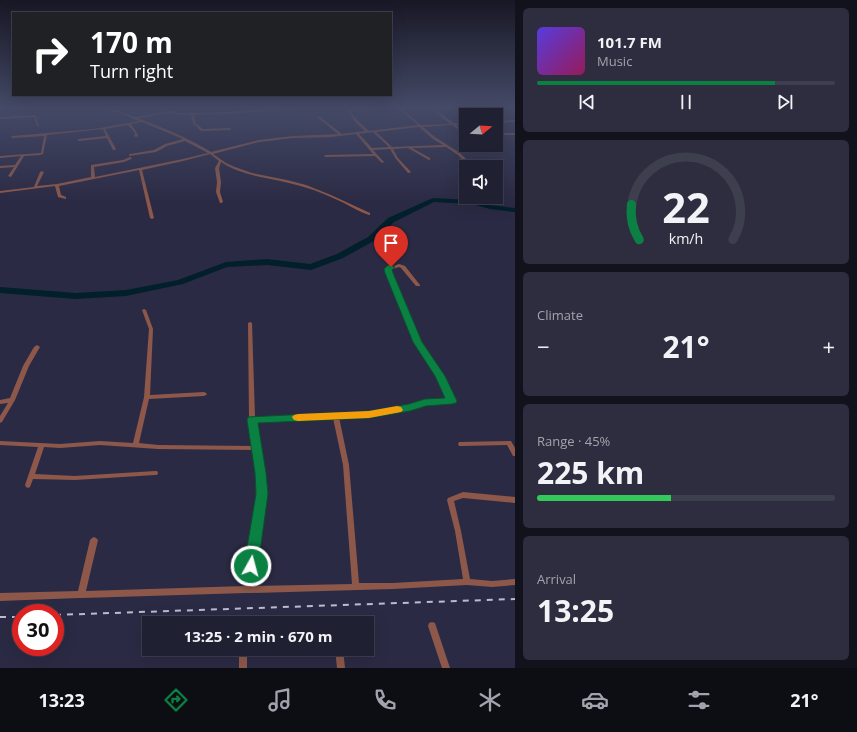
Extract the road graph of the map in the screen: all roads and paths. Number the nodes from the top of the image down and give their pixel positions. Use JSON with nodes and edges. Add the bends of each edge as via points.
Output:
{"nodes":[{"id":1,"x":45,"y":139,"type":"edge"},
{"id":2,"x":87,"y":139,"type":"edge"},
{"id":3,"x":108,"y":139,"type":"edge"},
{"id":4,"x":284,"y":139,"type":"edge"},
{"id":5,"x":363,"y":139,"type":"edge"},
{"id":6,"x":382,"y":139,"type":"edge"},
{"id":7,"x":437,"y":139,"type":"edge"},
{"id":8,"x":79,"y":140,"type":"dead end"},
{"id":9,"x":185,"y":140,"type":"joint"},
{"id":10,"x":446,"y":146,"type":"junction"},
{"id":11,"x":391,"y":148,"type":"junction"},
{"id":12,"x":408,"y":148,"type":"junction"},
{"id":13,"x":114,"y":149,"type":"dead end"},
{"id":14,"x":373,"y":149,"type":"junction"},
{"id":15,"x":210,"y":154,"type":"junction"},
{"id":16,"x":23,"y":155,"type":"junction"},
{"id":17,"x":376,"y":155,"type":"junction"},
{"id":18,"x":0,"y":156,"type":"edge"},
{"id":19,"x":326,"y":156,"type":"dead end"},
{"id":20,"x":429,"y":159,"type":"dead end"},
{"id":21,"x":465,"y":160,"type":"edge"},
{"id":22,"x":220,"y":161,"type":"junction"},
{"id":23,"x":382,"y":162,"type":"dead end"},
{"id":24,"x":16,"y":166,"type":"junction"},
{"id":25,"x":0,"y":167,"type":"edge"},
{"id":26,"x":140,"y":169,"type":"junction"},
{"id":27,"x":42,"y":172,"type":"dead end"},
{"id":28,"x":409,"y":172,"type":"dead end"},
{"id":29,"x":10,"y":176,"type":"dead end"},
{"id":30,"x":93,"y":178,"type":"junction"},
{"id":31,"x":57,"y":185,"type":"junction"},
{"id":32,"x":35,"y":188,"type":"junction"},
{"id":33,"x":0,"y":192,"type":"edge"},
{"id":34,"x":66,"y":198,"type":"dead end"},
{"id":35,"x":221,"y":202,"type":"dead end"},
{"id":36,"x":369,"y":214,"type":"dead end"},
{"id":37,"x":152,"y":218,"type":"dead end"},
{"id":38,"x":418,"y":285,"type":"dead end"},
{"id":39,"x":144,"y":310,"type":"dead end"},
{"id":40,"x":250,"y":323,"type":"dead end"},
{"id":41,"x":36,"y":347,"type":"dead end"},
{"id":42,"x":204,"y":394,"type":"dead end"},
{"id":43,"x":147,"y":397,"type":"junction"},
{"id":44,"x":12,"y":400,"type":"junction"},
{"id":45,"x":0,"y":402,"type":"edge"},
{"id":46,"x":336,"y":416,"type":"junction"},
{"id":47,"x":252,"y":420,"type":"junction"},
{"id":48,"x":0,"y":421,"type":"edge"},
{"id":49,"x":0,"y":444,"type":"edge"},
{"id":50,"x":461,"y":444,"type":"dead end"},
{"id":51,"x":42,"y":445,"type":"junction"},
{"id":52,"x":136,"y":445,"type":"junction"},
{"id":53,"x":255,"y":448,"type":"junction"},
{"id":54,"x":515,"y":454,"type":"edge"},
{"id":55,"x":155,"y":473,"type":"dead end"},
{"id":56,"x":31,"y":476,"type":"junction"},
{"id":57,"x":28,"y":484,"type":"dead end"},
{"id":58,"x":515,"y":500,"type":"edge"},
{"id":59,"x":94,"y":540,"type":"dead end"},
{"id":60,"x":467,"y":582,"type":"junction"},
{"id":61,"x":515,"y":582,"type":"edge"},
{"id":62,"x":356,"y":587,"type":"junction"},
{"id":63,"x":248,"y":590,"type":"junction"},
{"id":64,"x":82,"y":595,"type":"junction"},
{"id":65,"x":0,"y":597,"type":"edge"},
{"id":66,"x":432,"y":626,"type":"dead end"},
{"id":67,"x":243,"y":656,"type":"edge"},
{"id":68,"x":340,"y":656,"type":"edge"},
{"id":69,"x":243,"y":668,"type":"edge"},
{"id":70,"x":341,"y":668,"type":"edge"},
{"id":71,"x":446,"y":668,"type":"edge"}],
"edges":[{"from":1,"to":16,"type":"street","via":[[42,153]]},
{"from":2,"to":8,"type":"street"},
{"from":3,"to":13,"type":"street"},
{"from":4,"to":15,"type":"street","via":[[259,141]]},
{"from":5,"to":14,"type":"street"},
{"from":6,"to":11,"type":"street"},
{"from":7,"to":10,"type":"street"},
{"from":9,"to":15,"type":"street"},
{"from":9,"to":30,"type":"street","via":[[124,161],[92,166]]},
{"from":10,"to":12,"type":"street"},
{"from":10,"to":21,"type":"street"},
{"from":11,"to":12,"type":"street"},
{"from":11,"to":14,"type":"street"},
{"from":11,"to":28,"type":"street"},
{"from":12,"to":20,"type":"street"},
{"from":14,"to":17,"type":"street"},
{"from":15,"to":22,"type":"street"},
{"from":15,"to":26,"type":"street"},
{"from":16,"to":18,"type":"street"},
{"from":16,"to":24,"type":"street"},
{"from":17,"to":19,"type":"street"},
{"from":17,"to":23,"type":"street"},
{"from":22,"to":35,"type":"street","via":[[217,168]]},
{"from":22,"to":36,"type":"street","via":[[250,174],[328,194]]},
{"from":24,"to":25,"type":"street"},
{"from":24,"to":29,"type":"street"},
{"from":26,"to":30,"type":"street"},
{"from":26,"to":37,"type":"street"},
{"from":27,"to":32,"type":"street"},
{"from":30,"to":31,"type":"street"},
{"from":31,"to":32,"type":"street"},
{"from":31,"to":34,"type":"street","via":[[59,196]]},
{"from":32,"to":33,"type":"street"},
{"from":38,"to":46,"type":"street","via":[[403,267],[399,265],[388,269],[417,342],[440,376],[452,401],[425,402],[410,408]]},
{"from":39,"to":43,"type":"street","via":[[151,330]]},
{"from":40,"to":47,"type":"street"},
{"from":41,"to":44,"type":"street"},
{"from":42,"to":43,"type":"street"},
{"from":43,"to":52,"type":"street"},
{"from":44,"to":45,"type":"street"},
{"from":44,"to":48,"type":"street"},
{"from":46,"to":47,"type":"street"},
{"from":46,"to":62,"type":"street","via":[[346,465]]},
{"from":47,"to":53,"type":"street"},
{"from":49,"to":51,"type":"street"},
{"from":50,"to":54,"type":"street","via":[[509,443]]},
{"from":51,"to":52,"type":"street"},
{"from":51,"to":56,"type":"street"},
{"from":52,"to":53,"type":"street"},
{"from":53,"to":63,"type":"street","via":[[262,494]]},
{"from":55,"to":56,"type":"street","via":[[75,478]]},
{"from":56,"to":57,"type":"street"},
{"from":58,"to":60,"type":"street","via":[[463,495],[450,500]]},
{"from":59,"to":64,"type":"street"},
{"from":60,"to":61,"type":"street"},
{"from":60,"to":62,"type":"street"},
{"from":62,"to":63,"type":"street"},
{"from":63,"to":64,"type":"street"},
{"from":64,"to":65,"type":"street"},
{"from":66,"to":71,"type":"street"},
{"from":67,"to":69,"type":"street"},
{"from":68,"to":70,"type":"street"}]}
